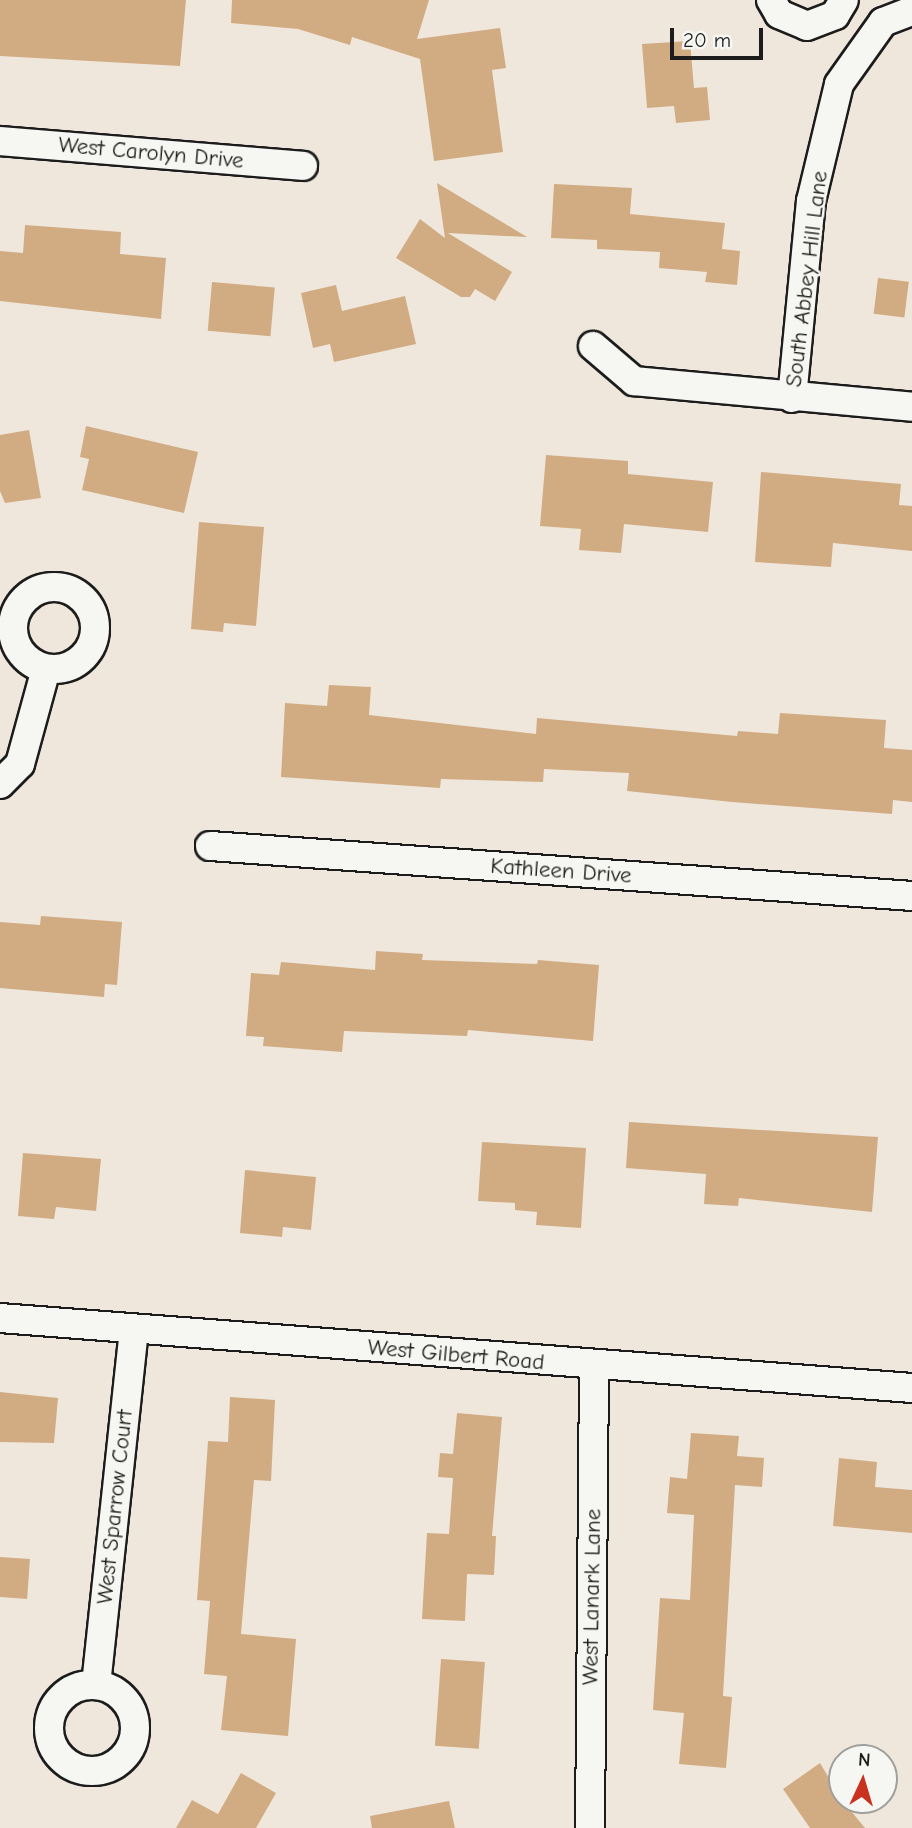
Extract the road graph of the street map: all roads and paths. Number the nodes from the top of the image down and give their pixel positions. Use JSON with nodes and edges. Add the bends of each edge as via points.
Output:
{"nodes":[{"id":1,"x":771,"y":0,"type":"edge"},
{"id":2,"x":839,"y":8,"type":"edge"},
{"id":3,"x":912,"y":10,"type":"edge"},
{"id":4,"x":867,"y":45,"type":"junction"},
{"id":5,"x":0,"y":141,"type":"edge"},
{"id":6,"x":303,"y":166,"type":"dead end"},
{"id":7,"x":593,"y":346,"type":"dead end"},
{"id":8,"x":792,"y":398,"type":"junction"},
{"id":9,"x":912,"y":407,"type":"edge"},
{"id":10,"x":46,"y":669,"type":"dead end"},
{"id":11,"x":0,"y":784,"type":"edge"},
{"id":12,"x":210,"y":846,"type":"dead end"},
{"id":13,"x":912,"y":896,"type":"edge"},
{"id":14,"x":0,"y":1318,"type":"edge"},
{"id":15,"x":134,"y":1329,"type":"junction"},
{"id":16,"x":594,"y":1366,"type":"junction"},
{"id":17,"x":912,"y":1388,"type":"edge"},
{"id":18,"x":96,"y":1685,"type":"dead end"},
{"id":19,"x":590,"y":1828,"type":"edge"}],
"edges":[{"from":1,"to":2,"type":"street","via":[[779,14],[792,23],[822,24]]},
{"from":2,"to":4,"type":"street"},
{"from":3,"to":4,"type":"street","name":"South Abbey Hill Lane","via":[[883,22]]},
{"from":4,"to":8,"type":"street","name":"South Abbey Hill Lane","via":[[839,84],[811,201]]},
{"from":5,"to":6,"type":"street","name":"West Carolyn Drive"},
{"from":7,"to":8,"type":"street","via":[[634,382]]},
{"from":8,"to":9,"type":"street"},
{"from":10,"to":11,"type":"street","via":[[20,764]]},
{"from":12,"to":13,"type":"street","name":"Kathleen Drive"},
{"from":14,"to":15,"type":"street","name":"West Gilbert Road"},
{"from":15,"to":16,"type":"street","name":"West Gilbert Road"},
{"from":15,"to":18,"type":"street","name":"West Sparrow Court"},
{"from":16,"to":17,"type":"street","name":"West Gilbert Road"},
{"from":16,"to":19,"type":"street","name":"West Lanark Lane"}]}
